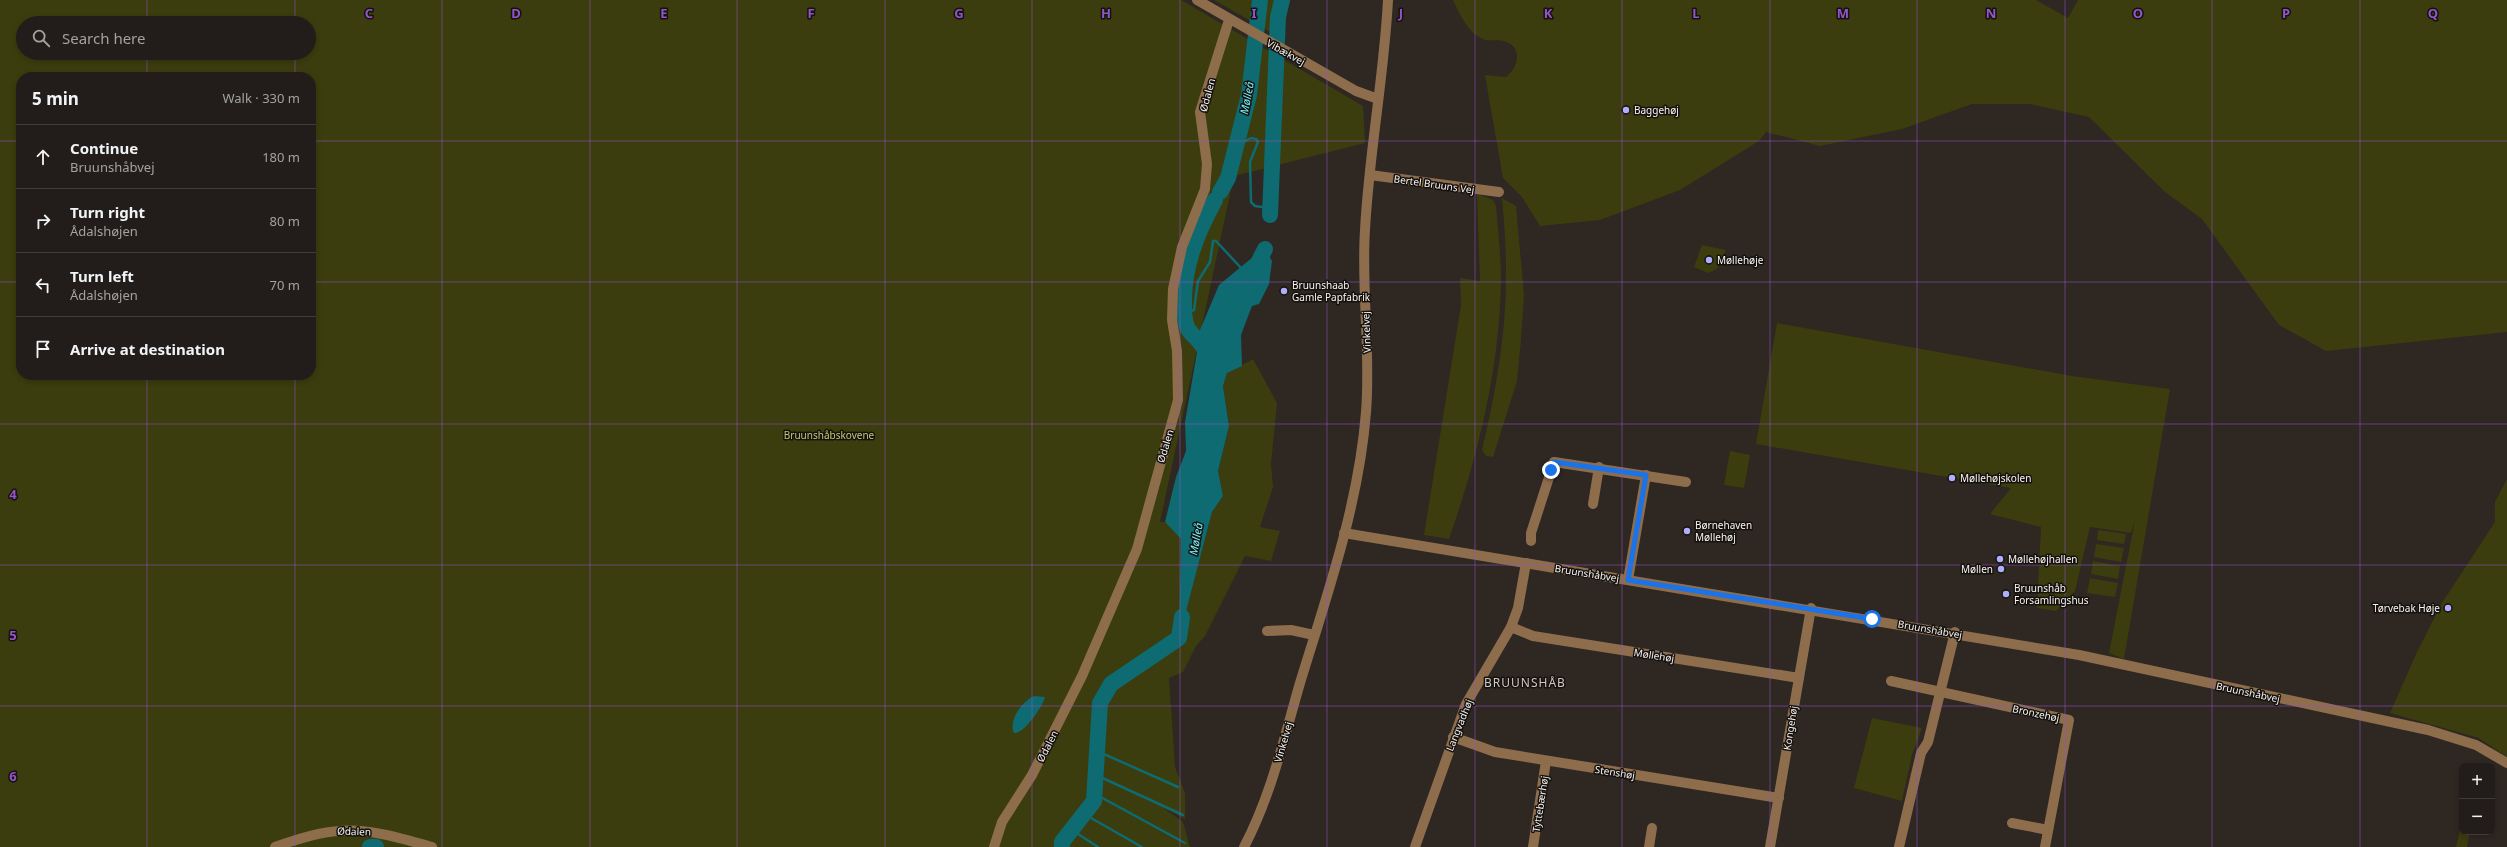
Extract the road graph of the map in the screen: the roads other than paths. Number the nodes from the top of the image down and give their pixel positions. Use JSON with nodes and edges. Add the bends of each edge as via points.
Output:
{"nodes":[{"id":1,"x":1197,"y":0,"type":"edge"},
{"id":2,"x":1388,"y":0,"type":"edge"},
{"id":3,"x":1230,"y":20,"type":"junction"},
{"id":4,"x":1378,"y":99,"type":"junction"},
{"id":5,"x":1370,"y":175,"type":"junction"},
{"id":6,"x":1499,"y":192,"type":"dead end"},
{"id":7,"x":1599,"y":467,"type":"junction"},
{"id":8,"x":1646,"y":475,"type":"junction"},
{"id":9,"x":1686,"y":482,"type":"dead end"},
{"id":10,"x":1593,"y":504,"type":"dead end"},
{"id":11,"x":1344,"y":532,"type":"junction"},
{"id":12,"x":1531,"y":541,"type":"dead end"},
{"id":13,"x":1526,"y":563,"type":"junction"},
{"id":14,"x":1628,"y":580,"type":"junction"},
{"id":15,"x":1811,"y":608,"type":"junction"},
{"id":16,"x":1511,"y":627,"type":"junction"},
{"id":17,"x":1267,"y":631,"type":"dead end"},
{"id":18,"x":1955,"y":632,"type":"junction"},
{"id":19,"x":1314,"y":635,"type":"junction"},
{"id":20,"x":1799,"y":678,"type":"junction"},
{"id":21,"x":1891,"y":681,"type":"dead end"},
{"id":22,"x":1940,"y":692,"type":"junction"},
{"id":23,"x":1453,"y":737,"type":"junction"},
{"id":24,"x":1546,"y":761,"type":"junction"},
{"id":25,"x":2507,"y":763,"type":"edge"},
{"id":26,"x":1779,"y":798,"type":"junction"},
{"id":27,"x":2012,"y":823,"type":"dead end"},
{"id":28,"x":1652,"y":828,"type":"dead end"},
{"id":29,"x":2048,"y":830,"type":"junction"},
{"id":30,"x":275,"y":847,"type":"edge"},
{"id":31,"x":432,"y":847,"type":"edge"},
{"id":32,"x":994,"y":847,"type":"edge"},
{"id":33,"x":1244,"y":847,"type":"edge"},
{"id":34,"x":1415,"y":847,"type":"edge"},
{"id":35,"x":1533,"y":847,"type":"edge"},
{"id":36,"x":1649,"y":847,"type":"edge"},
{"id":37,"x":1770,"y":847,"type":"edge"},
{"id":38,"x":1899,"y":847,"type":"edge"},
{"id":39,"x":2045,"y":847,"type":"edge"}],
"edges":[{"from":1,"to":3,"type":"street","name":"Vibækvej"},
{"from":2,"to":4,"type":"street","name":"Vinkelvej"},
{"from":3,"to":4,"type":"street","name":"Vibækvej","via":[[1356,91]]},
{"from":3,"to":32,"type":"street","name":"Ødalen","via":[[1200,112],[1208,164],[1205,189],[1182,247],[1173,289],[1172,320],[1177,352],[1178,400],[1137,549],[1082,676],[1032,774],[1002,822]]},
{"from":4,"to":5,"type":"street","name":"Vinkelvej"},
{"from":5,"to":6,"type":"street","name":"Bertel Bruuns Vej"},
{"from":5,"to":11,"type":"street","name":"Vinkelvej","via":[[1364,260],[1366,412],[1360,461]]},
{"from":7,"to":8,"type":"street"},
{"from":7,"to":10,"type":"street"},
{"from":7,"to":12,"type":"street","via":[[1554,462],[1531,533]]},
{"from":8,"to":9,"type":"street"},
{"from":8,"to":14,"type":"street"},
{"from":11,"to":13,"type":"street","name":"Bruunshåbvej"},
{"from":11,"to":19,"type":"street","name":"Vinkelvej"},
{"from":13,"to":14,"type":"street","name":"Bruunshåbvej"},
{"from":13,"to":16,"type":"street","name":"Langvadhøj","via":[[1518,608]]},
{"from":14,"to":15,"type":"street","name":"Bruunshåbvej"},
{"from":15,"to":18,"type":"street","name":"Bruunshåbvej"},
{"from":15,"to":20,"type":"street","name":"Kongehøj"},
{"from":16,"to":20,"type":"street","name":"Møllehøj","via":[[1533,636]]},
{"from":16,"to":23,"type":"street","name":"Langvadhøj","via":[[1466,704]]},
{"from":17,"to":19,"type":"street","via":[[1291,630]]},
{"from":18,"to":22,"type":"street"},
{"from":18,"to":25,"type":"street","name":"Bruunshåbvej","via":[[2079,655],[2428,730],[2476,745]]},
{"from":19,"to":33,"type":"street","name":"Vinkelvej","via":[[1269,790]]},
{"from":20,"to":26,"type":"street","name":"Kongehøj"},
{"from":21,"to":22,"type":"street","name":"Bronzehøj"},
{"from":22,"to":29,"type":"street","name":"Bronzehøj","via":[[2069,720]]},
{"from":22,"to":38,"type":"street","via":[[1928,742],[1921,752]]},
{"from":23,"to":24,"type":"street","name":"Stenshøj","via":[[1495,752]]},
{"from":23,"to":34,"type":"street","name":"Langvadhøj"},
{"from":24,"to":26,"type":"street","name":"Stenshøj"},
{"from":24,"to":35,"type":"street","name":"Tyttebærhøj"},
{"from":26,"to":37,"type":"street","name":"Kongehøj"},
{"from":27,"to":29,"type":"street"},
{"from":28,"to":36,"type":"street"},
{"from":29,"to":39,"type":"street","name":"Bronzehøj"},
{"from":30,"to":31,"type":"street","name":"Ødalen","via":[[307,835],[350,829],[375,831]]}]}
